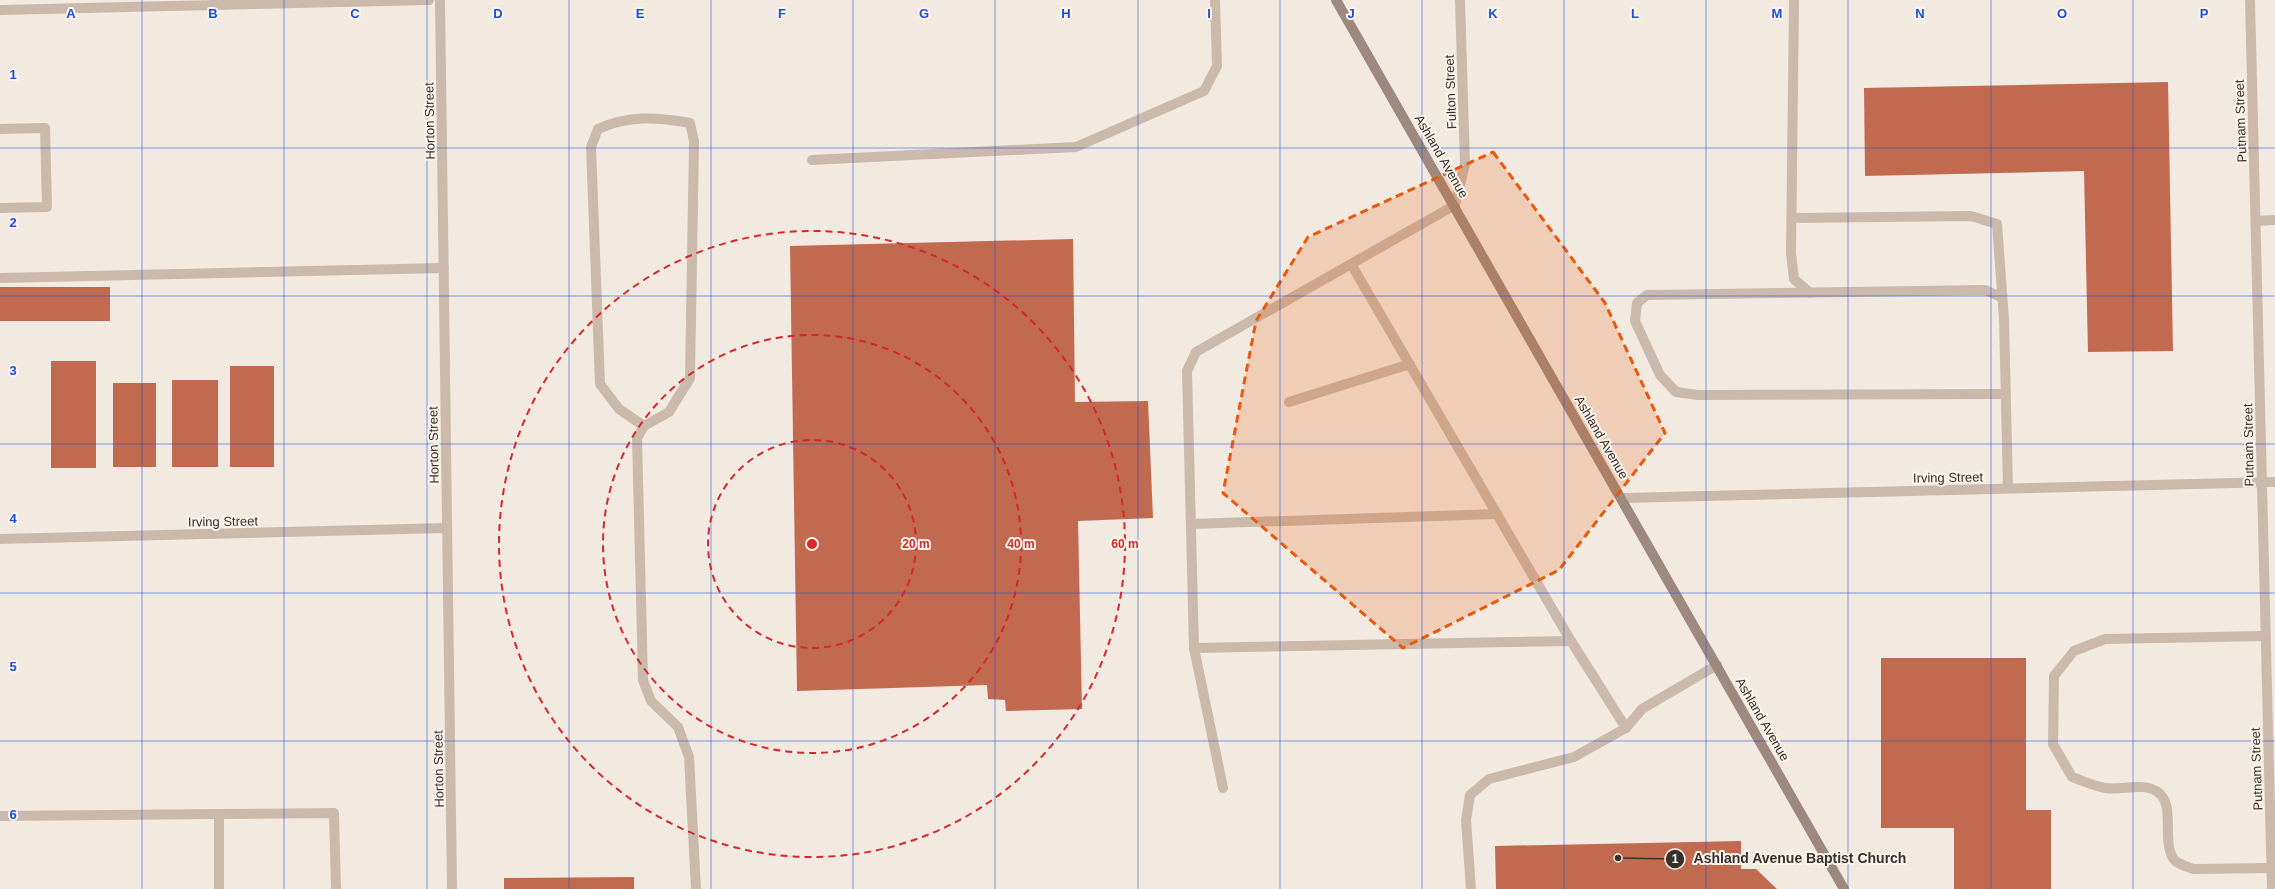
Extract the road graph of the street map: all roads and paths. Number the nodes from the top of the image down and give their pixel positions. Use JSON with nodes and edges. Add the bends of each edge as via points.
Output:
{"nodes":[{"id":1,"x":429,"y":0,"type":"edge"},
{"id":2,"x":440,"y":0,"type":"edge"},
{"id":3,"x":1215,"y":0,"type":"edge"},
{"id":4,"x":1336,"y":0,"type":"edge"},
{"id":5,"x":1460,"y":0,"type":"edge"},
{"id":6,"x":1794,"y":0,"type":"edge"},
{"id":7,"x":2250,"y":0,"type":"edge"},
{"id":8,"x":0,"y":10,"type":"edge"},
{"id":9,"x":0,"y":129,"type":"edge"},
{"id":10,"x":812,"y":160,"type":"dead end"},
{"id":11,"x":1455,"y":205,"type":"junction"},
{"id":12,"x":0,"y":208,"type":"edge"},
{"id":13,"x":1792,"y":218,"type":"junction"},
{"id":14,"x":2275,"y":220,"type":"edge"},
{"id":15,"x":2256,"y":221,"type":"junction"},
{"id":16,"x":1351,"y":264,"type":"junction"},
{"id":17,"x":444,"y":268,"type":"junction"},
{"id":18,"x":0,"y":278,"type":"edge"},
{"id":19,"x":1810,"y":293,"type":"junction"},
{"id":20,"x":2001,"y":297,"type":"junction"},
{"id":21,"x":1410,"y":364,"type":"junction"},
{"id":22,"x":2006,"y":394,"type":"junction"},
{"id":23,"x":1289,"y":402,"type":"dead end"},
{"id":24,"x":644,"y":426,"type":"junction"},
{"id":25,"x":2262,"y":482,"type":"junction"},
{"id":26,"x":2275,"y":482,"type":"edge"},
{"id":27,"x":2008,"y":488,"type":"junction"},
{"id":28,"x":1622,"y":498,"type":"junction"},
{"id":29,"x":1497,"y":514,"type":"junction"},
{"id":30,"x":1191,"y":524,"type":"junction"},
{"id":31,"x":447,"y":528,"type":"junction"},
{"id":32,"x":0,"y":540,"type":"edge"},
{"id":33,"x":2265,"y":636,"type":"junction"},
{"id":34,"x":1571,"y":641,"type":"junction"},
{"id":35,"x":1194,"y":648,"type":"junction"},
{"id":36,"x":1717,"y":665,"type":"junction"},
{"id":37,"x":1626,"y":728,"type":"junction"},
{"id":38,"x":1223,"y":788,"type":"dead end"},
{"id":39,"x":218,"y":814,"type":"junction"},
{"id":40,"x":0,"y":816,"type":"edge"},
{"id":41,"x":2272,"y":868,"type":"junction"},
{"id":42,"x":219,"y":889,"type":"edge"},
{"id":43,"x":336,"y":889,"type":"edge"},
{"id":44,"x":452,"y":889,"type":"edge"},
{"id":45,"x":696,"y":889,"type":"edge"},
{"id":46,"x":1471,"y":889,"type":"edge"},
{"id":47,"x":1844,"y":889,"type":"edge"},
{"id":48,"x":2272,"y":889,"type":"edge"}],
"edges":[{"from":1,"to":8,"type":"street"},
{"from":2,"to":17,"type":"street","name":"Horton Street"},
{"from":3,"to":10,"type":"street","via":[[1217,66],[1204,91],[1076,147]]},
{"from":4,"to":11,"type":"street","name":"Ashland Avenue"},
{"from":5,"to":11,"type":"street","name":"Fulton Street","via":[[1465,164]]},
{"from":6,"to":13,"type":"street"},
{"from":7,"to":15,"type":"street","name":"Putnam Street"},
{"from":9,"to":12,"type":"street","via":[[45,128],[47,207]]},
{"from":11,"to":16,"type":"street"},
{"from":11,"to":28,"type":"street","name":"Ashland Avenue"},
{"from":13,"to":19,"type":"street","via":[[1791,253],[1794,279]]},
{"from":13,"to":20,"type":"street","via":[[1970,216],[1997,224]]},
{"from":14,"to":15,"type":"street"},
{"from":15,"to":25,"type":"street","name":"Putnam Street"},
{"from":16,"to":21,"type":"street"},
{"from":16,"to":30,"type":"street","via":[[1196,352],[1187,371]]},
{"from":17,"to":18,"type":"street"},
{"from":17,"to":31,"type":"street","name":"Horton Street"},
{"from":19,"to":20,"type":"street","via":[[1985,290]]},
{"from":19,"to":22,"type":"street","via":[[1647,295],[1637,303],[1635,321],[1660,375],[1676,392],[1698,395]]},
{"from":20,"to":22,"type":"street"},
{"from":21,"to":23,"type":"street"},
{"from":21,"to":29,"type":"street"},
{"from":22,"to":27,"type":"street"},
{"from":24,"to":24,"type":"street","via":[[669,412],[690,378],[694,141],[690,123],[656,117],[613,122],[598,128],[591,147],[600,384],[619,409]]},
{"from":24,"to":45,"type":"street","via":[[638,438],[643,680],[651,701],[678,727],[689,757]]},
{"from":25,"to":26,"type":"street","name":"Irving Street"},
{"from":25,"to":27,"type":"street","name":"Irving Street"},
{"from":25,"to":33,"type":"street","name":"Putnam Street"},
{"from":27,"to":28,"type":"street","name":"Irving Street"},
{"from":28,"to":36,"type":"street","name":"Ashland Avenue"},
{"from":29,"to":30,"type":"street"},
{"from":29,"to":34,"type":"street"},
{"from":30,"to":35,"type":"street"},
{"from":31,"to":32,"type":"street","name":"Irving Street"},
{"from":31,"to":44,"type":"street","name":"Horton Street"},
{"from":33,"to":41,"type":"street","name":"Putnam Street"},
{"from":33,"to":41,"type":"street","via":[[2105,639],[2074,651],[2054,676],[2053,744],[2072,777],[2105,788],[2145,788],[2158,793],[2166,802],[2169,844],[2173,858],[2182,865],[2194,869]]},
{"from":34,"to":35,"type":"street"},
{"from":34,"to":37,"type":"street"},
{"from":35,"to":38,"type":"street"},
{"from":36,"to":37,"type":"street","via":[[1642,709]]},
{"from":36,"to":47,"type":"street","name":"Ashland Avenue"},
{"from":37,"to":46,"type":"street","via":[[1574,757],[1489,780],[1470,795],[1466,820]]},
{"from":39,"to":40,"type":"street"},
{"from":39,"to":42,"type":"street"},
{"from":39,"to":43,"type":"street","via":[[334,813]]},
{"from":41,"to":48,"type":"street","name":"Putnam Street"}]}
